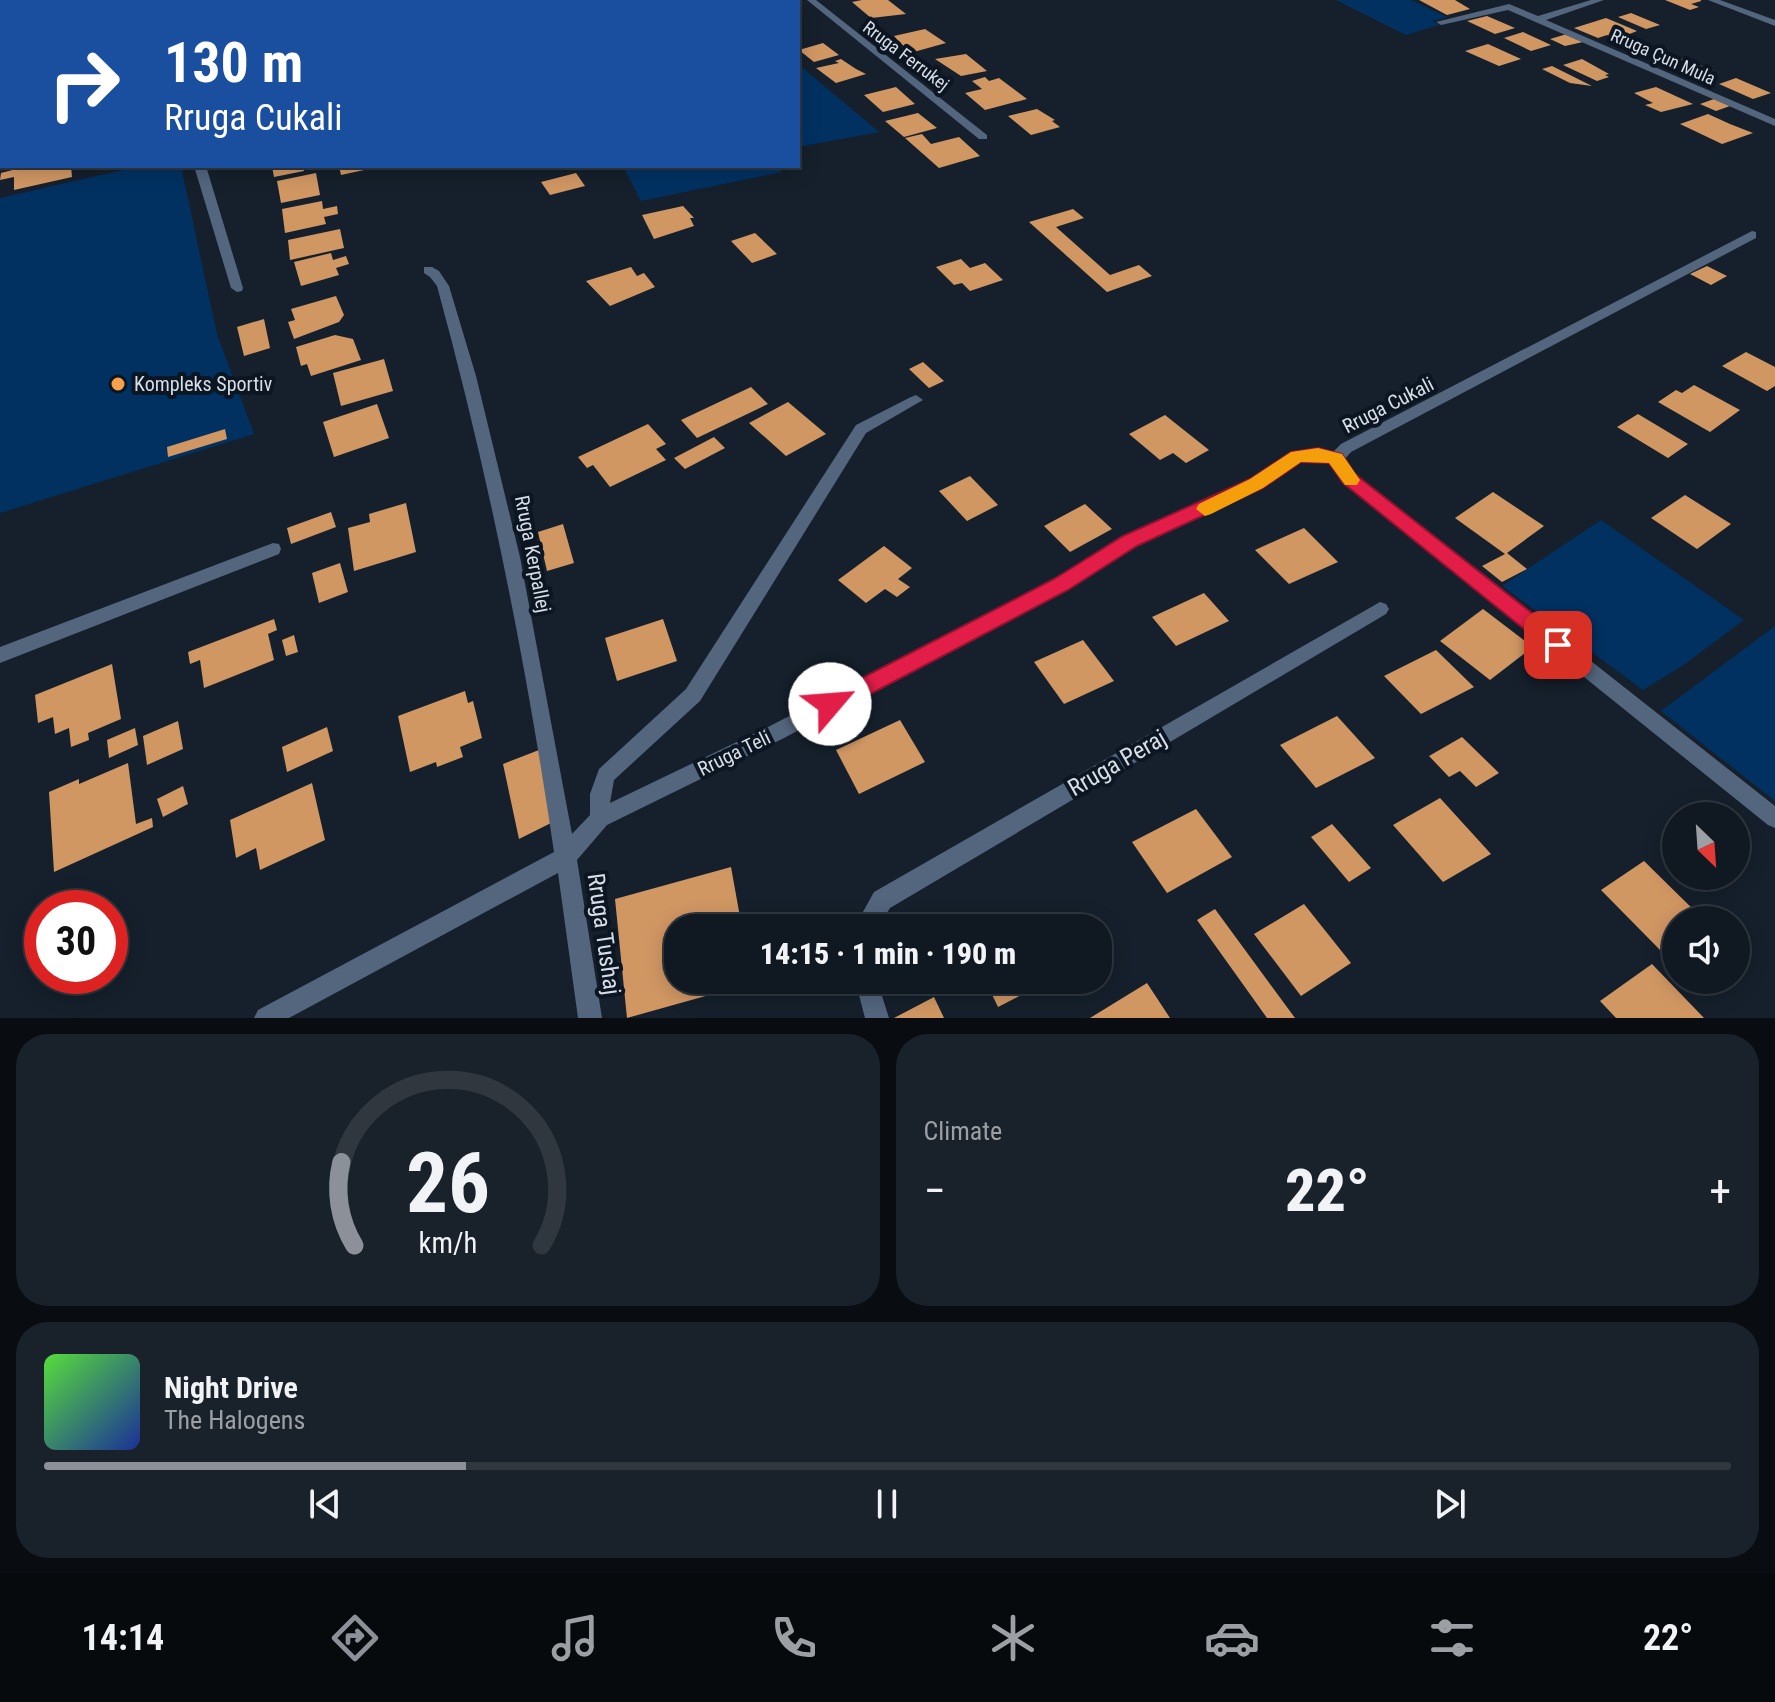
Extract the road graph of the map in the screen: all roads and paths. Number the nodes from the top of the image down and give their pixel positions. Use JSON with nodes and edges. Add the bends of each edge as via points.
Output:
{"nodes":[{"id":1,"x":811,"y":0,"type":"edge"},
{"id":2,"x":1600,"y":0,"type":"edge"},
{"id":3,"x":1712,"y":0,"type":"edge"},
{"id":4,"x":1539,"y":19,"type":"junction"},
{"id":5,"x":1441,"y":22,"type":"dead end"},
{"id":6,"x":1775,"y":23,"type":"edge"},
{"id":7,"x":1775,"y":123,"type":"edge"},
{"id":8,"x":983,"y":137,"type":"dead end"},
{"id":9,"x":201,"y":168,"type":"edge"},
{"id":10,"x":1752,"y":235,"type":"dead end"},
{"id":11,"x":428,"y":270,"type":"dead end"},
{"id":12,"x":237,"y":288,"type":"dead end"},
{"id":13,"x":916,"y":400,"type":"dead end"},
{"id":14,"x":1335,"y":459,"type":"junction"},
{"id":15,"x":273,"y":549,"type":"dead end"},
{"id":16,"x":1380,"y":609,"type":"dead end"},
{"id":17,"x":0,"y":655,"type":"edge"},
{"id":18,"x":600,"y":818,"type":"junction"},
{"id":19,"x":1775,"y":818,"type":"edge"},
{"id":20,"x":566,"y":857,"type":"junction"},
{"id":21,"x":874,"y":914,"type":"edge"},
{"id":22,"x":870,"y":994,"type":"edge"},
{"id":23,"x":266,"y":1018,"type":"edge"},
{"id":24,"x":590,"y":1018,"type":"edge"},
{"id":25,"x":877,"y":1018,"type":"edge"}],
"edges":[{"from":1,"to":8,"type":"street","name":"Rruga Ferrukej"},
{"from":2,"to":4,"type":"street","name":"Rruga Çun Mula"},
{"from":3,"to":6,"type":"street"},
{"from":4,"to":5,"type":"street","name":"Rruga Çun Mula","via":[[1500,7]]},
{"from":4,"to":7,"type":"street","name":"Rruga Çun Mula"},
{"from":9,"to":12,"type":"street"},
{"from":10,"to":14,"type":"street","name":"Rruga Cukali","via":[[1346,448]]},
{"from":11,"to":20,"type":"street","name":"Rruga Kerpallej","via":[[443,286],[491,456]]},
{"from":13,"to":18,"type":"street","via":[[861,429],[693,695],[606,775]]},
{"from":14,"to":18,"type":"street","name":"Rruga Teli","via":[[1297,456],[1257,484],[1130,541],[1061,584]]},
{"from":14,"to":19,"type":"street","name":"Rruga Cukali","via":[[1349,479]]},
{"from":15,"to":17,"type":"street"},
{"from":16,"to":21,"type":"street","name":"Rruga Peraj","via":[[882,900]]},
{"from":18,"to":20,"type":"street","name":"Rruga Teli"},
{"from":20,"to":23,"type":"street","name":"Rruga Teli"},
{"from":20,"to":24,"type":"street","name":"Rruga Tushaj"},
{"from":22,"to":25,"type":"street"}]}
